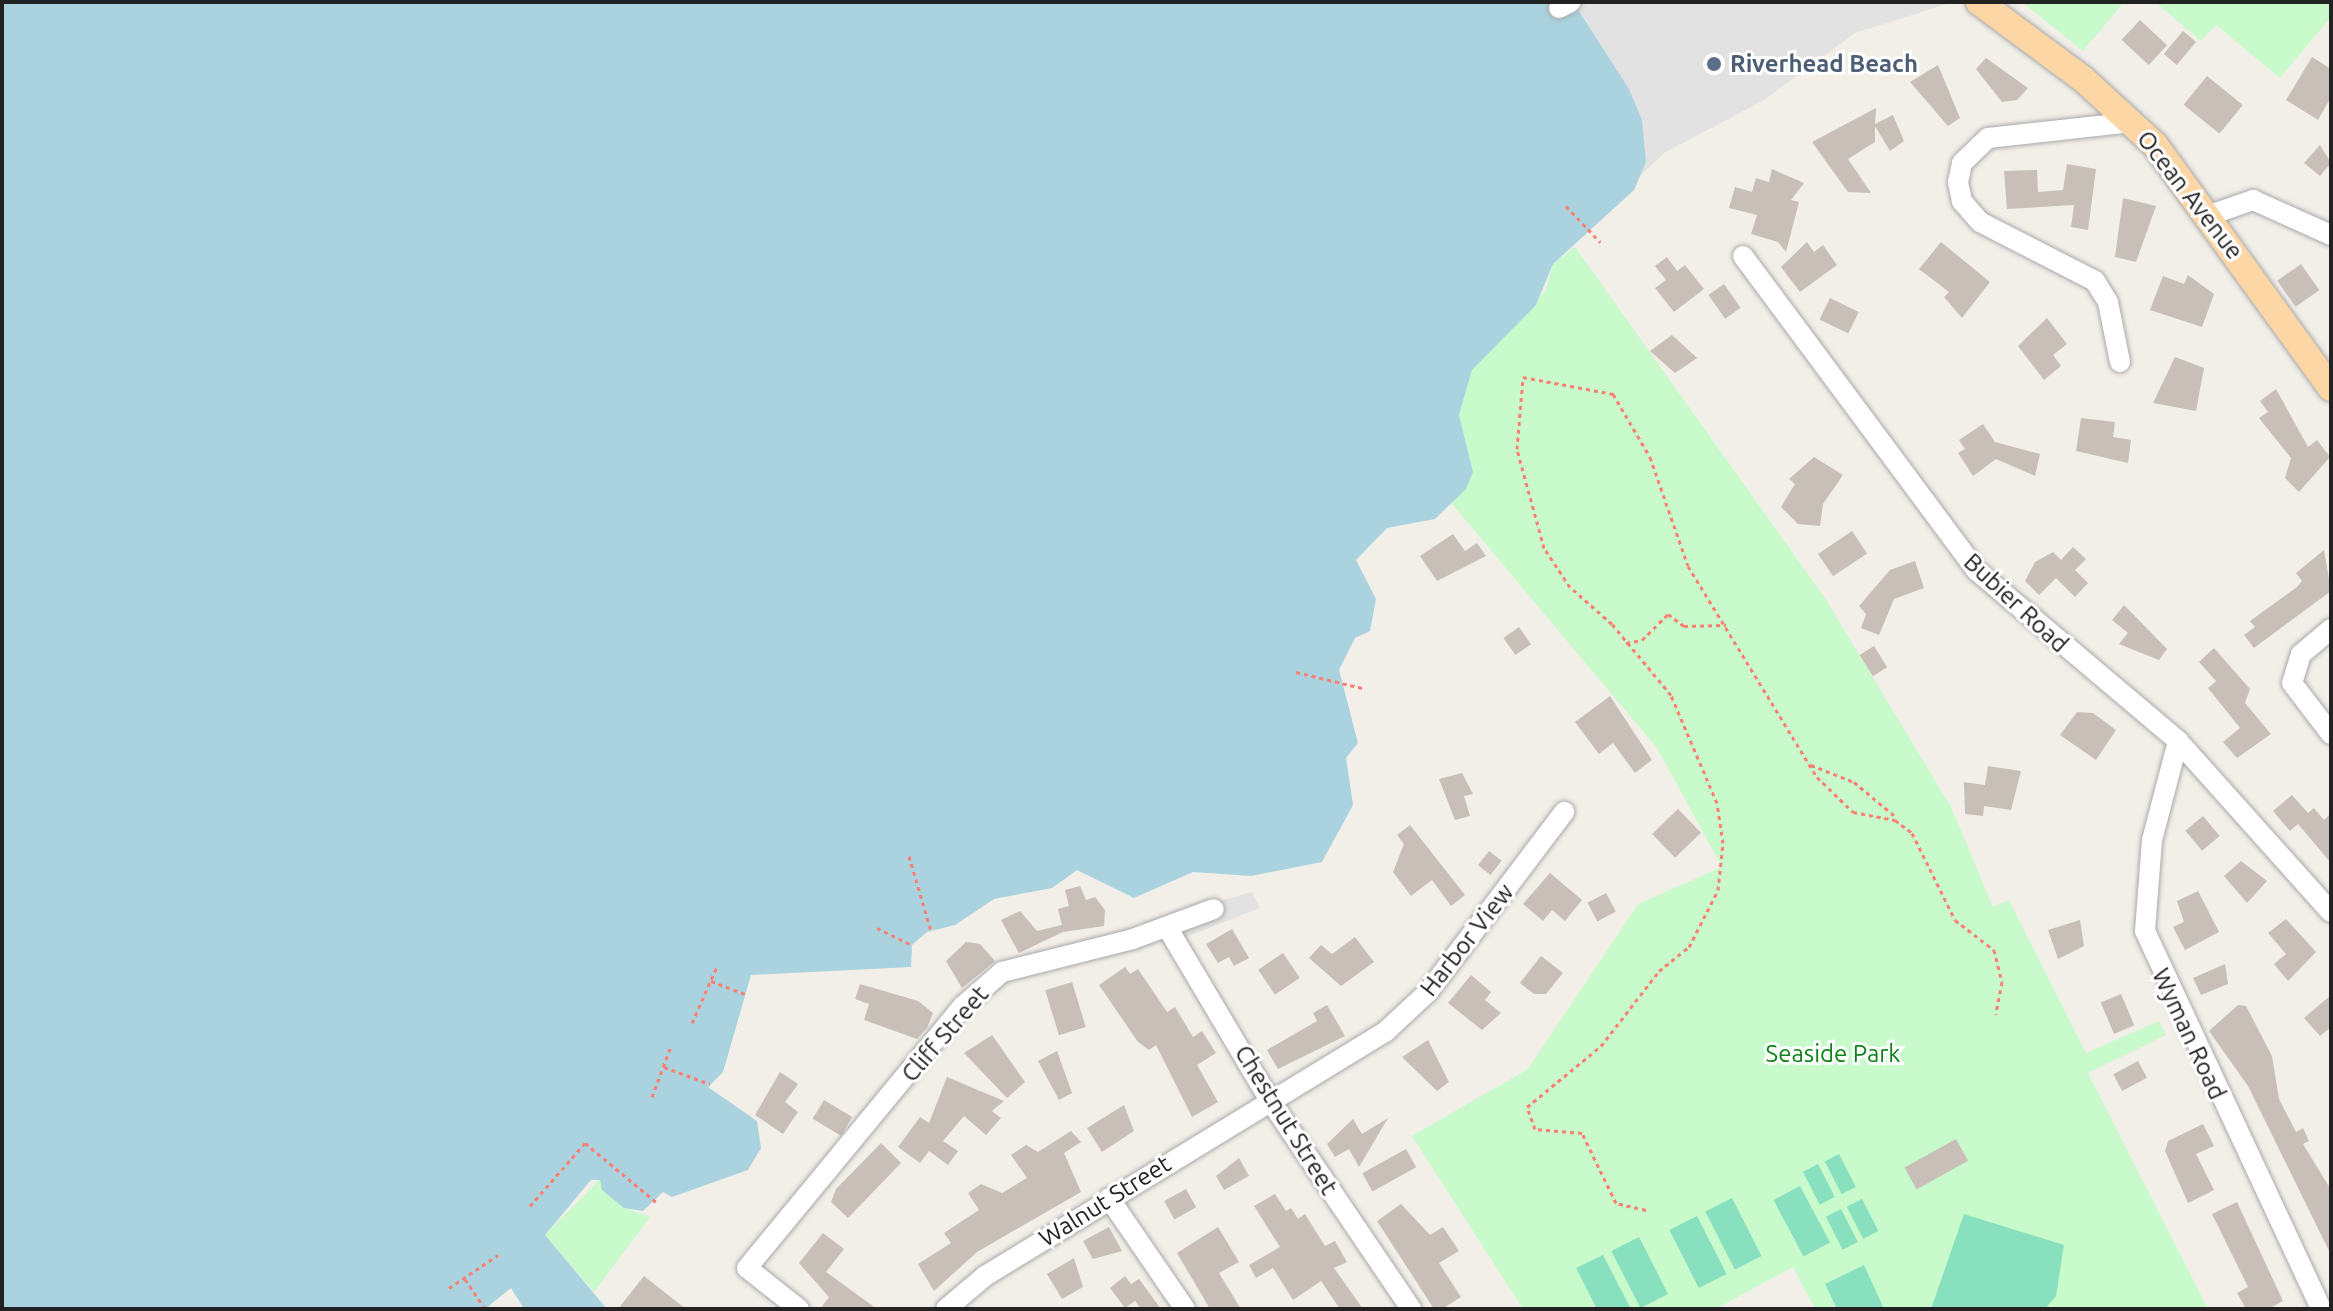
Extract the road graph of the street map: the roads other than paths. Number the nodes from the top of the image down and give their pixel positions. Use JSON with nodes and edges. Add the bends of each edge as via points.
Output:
{"nodes":[{"id":1,"x":1979,"y":2,"type":"edge"},
{"id":2,"x":2132,"y":122,"type":"junction"},
{"id":3,"x":2210,"y":215,"type":"junction"},
{"id":4,"x":2331,"y":235,"type":"edge"},
{"id":5,"x":1743,"y":256,"type":"dead end"},
{"id":6,"x":2120,"y":362,"type":"dead end"},
{"id":7,"x":2331,"y":388,"type":"edge"},
{"id":8,"x":2331,"y":629,"type":"edge"},
{"id":9,"x":2331,"y":734,"type":"edge"},
{"id":10,"x":2178,"y":741,"type":"junction"},
{"id":11,"x":1564,"y":812,"type":"dead end"},
{"id":12,"x":1214,"y":909,"type":"dead end"},
{"id":13,"x":2331,"y":912,"type":"edge"},
{"id":14,"x":1167,"y":927,"type":"junction"},
{"id":15,"x":1269,"y":1099,"type":"junction"},
{"id":16,"x":1109,"y":1198,"type":"junction"},
{"id":17,"x":799,"y":1309,"type":"edge"},
{"id":18,"x":946,"y":1309,"type":"edge"},
{"id":19,"x":1185,"y":1309,"type":"edge"},
{"id":20,"x":1411,"y":1309,"type":"edge"},
{"id":21,"x":2321,"y":1309,"type":"edge"}],
"edges":[{"from":1,"to":2,"type":"main road","name":"Ocean Avenue"},
{"from":2,"to":3,"type":"main road","name":"Ocean Avenue"},
{"from":2,"to":6,"type":"street","via":[[1988,138],[1962,163],[1958,182],[1962,201],[1980,222],[2095,281],[2108,302]]},
{"from":3,"to":4,"type":"street","via":[[2253,200]]},
{"from":3,"to":7,"type":"main road","name":"Ocean Avenue"},
{"from":5,"to":10,"type":"street","name":"Bubier Road","via":[[1976,570]]},
{"from":8,"to":9,"type":"street","via":[[2301,654],[2292,683]]},
{"from":10,"to":13,"type":"street","name":"Bubier Road"},
{"from":10,"to":21,"type":"street","name":"Wyman Road","via":[[2152,840],[2145,931]]},
{"from":11,"to":15,"type":"street","name":"Harbor View","via":[[1538,855],[1411,1010]]},
{"from":12,"to":14,"type":"street","name":"Cliff Street"},
{"from":14,"to":15,"type":"street","name":"Chestnut Street"},
{"from":14,"to":17,"type":"street","name":"Cliff Street","via":[[1002,972],[963,1006],[747,1268]]},
{"from":15,"to":16,"type":"street","name":"Walnut Street"},
{"from":15,"to":20,"type":"street","name":"Chestnut Street"},
{"from":16,"to":18,"type":"street","name":"Walnut Street"},
{"from":16,"to":19,"type":"street"}]}
